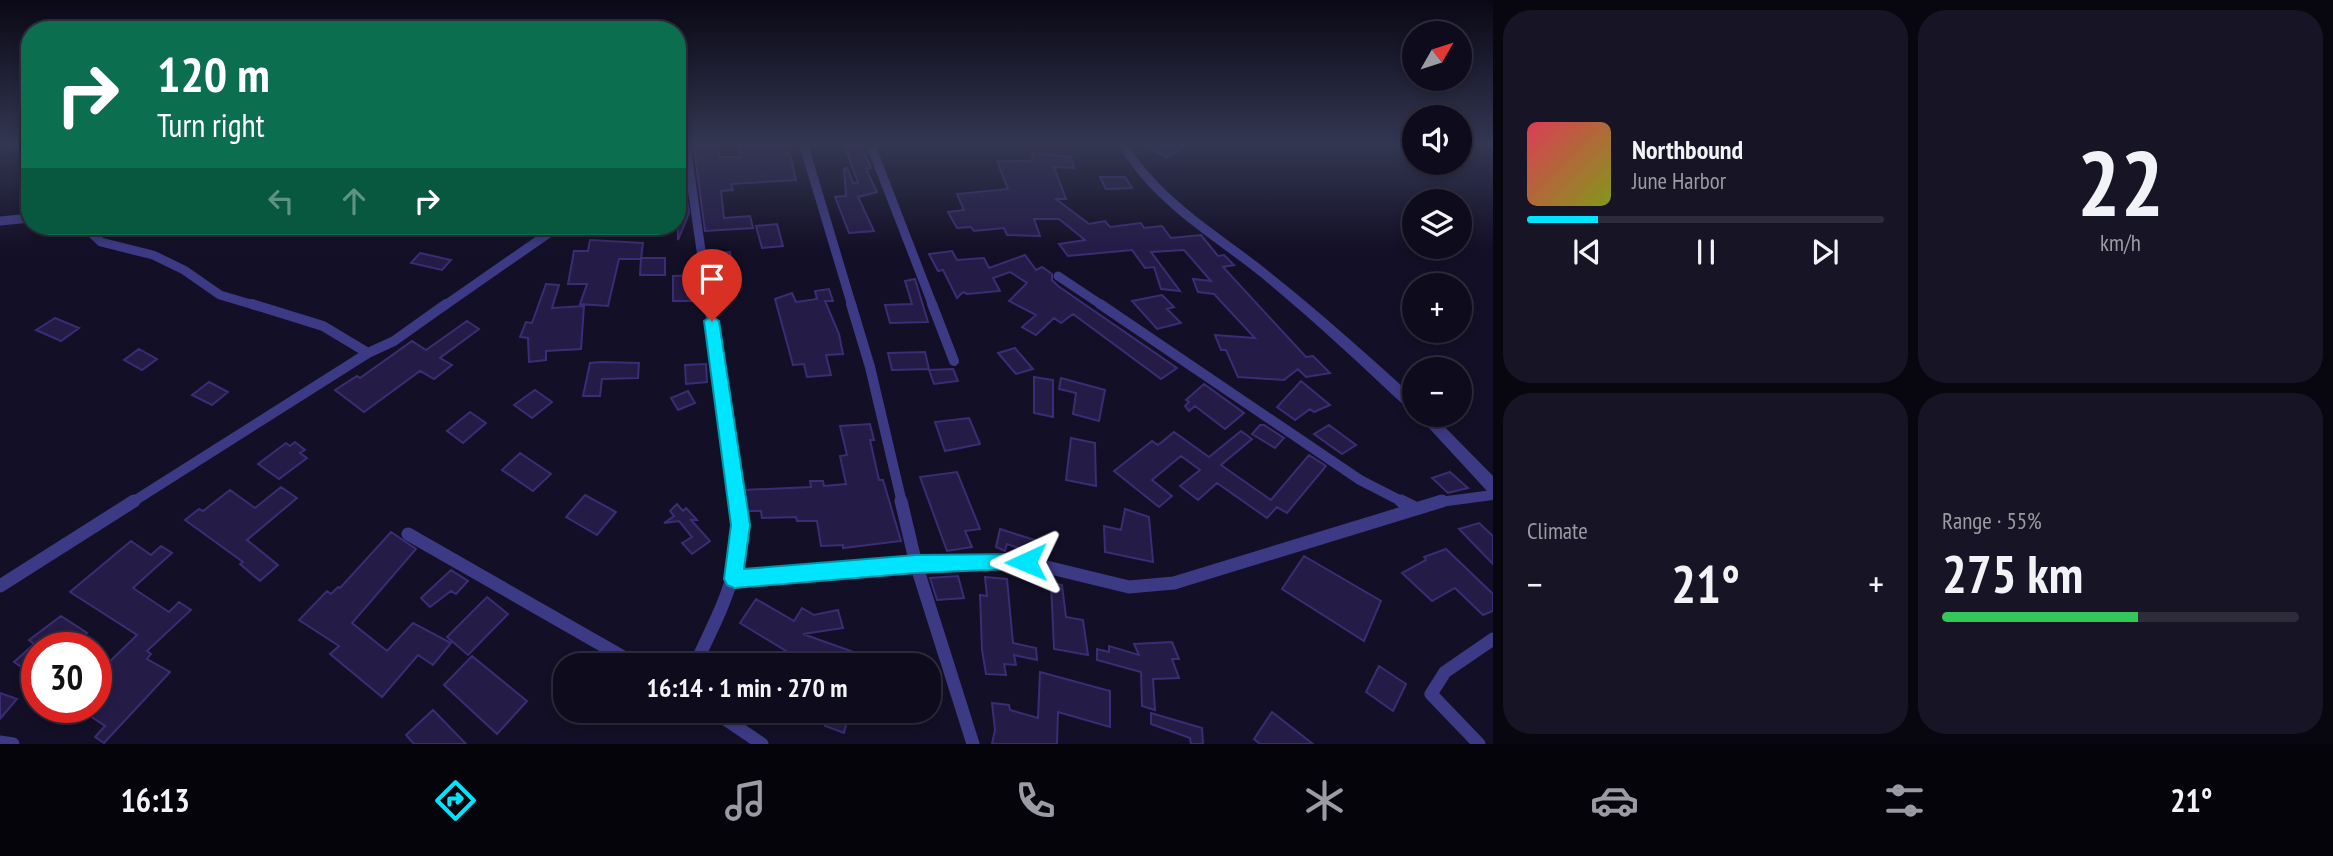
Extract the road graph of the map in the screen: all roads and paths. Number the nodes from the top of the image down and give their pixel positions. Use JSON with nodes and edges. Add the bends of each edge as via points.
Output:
{"nodes":[{"id":1,"x":691,"y":181,"type":"edge"},
{"id":2,"x":814,"y":181,"type":"edge"},
{"id":3,"x":884,"y":181,"type":"edge"},
{"id":4,"x":1151,"y":181,"type":"edge"},
{"id":5,"x":21,"y":219,"type":"edge"},
{"id":6,"x":0,"y":221,"type":"edge"},
{"id":7,"x":94,"y":235,"type":"edge"},
{"id":8,"x":546,"y":235,"type":"edge"},
{"id":9,"x":1058,"y":276,"type":"dead end"},
{"id":10,"x":368,"y":353,"type":"junction"},
{"id":11,"x":954,"y":360,"type":"dead end"},
{"id":12,"x":1402,"y":395,"type":"edge"},
{"id":13,"x":1436,"y":427,"type":"edge"},
{"id":14,"x":1493,"y":486,"type":"edge"},
{"id":15,"x":1493,"y":495,"type":"edge"},
{"id":16,"x":1415,"y":508,"type":"junction"},
{"id":17,"x":408,"y":534,"type":"dead end"},
{"id":18,"x":916,"y":564,"type":"junction"},
{"id":19,"x":734,"y":579,"type":"junction"},
{"id":20,"x":0,"y":586,"type":"edge"},
{"id":21,"x":1493,"y":639,"type":"edge"},
{"id":22,"x":616,"y":653,"type":"edge"},
{"id":23,"x":700,"y":653,"type":"edge"},
{"id":24,"x":731,"y":723,"type":"edge"},
{"id":25,"x":0,"y":741,"type":"edge"},
{"id":26,"x":13,"y":744,"type":"edge"},
{"id":27,"x":762,"y":744,"type":"edge"},
{"id":28,"x":973,"y":744,"type":"edge"},
{"id":29,"x":1479,"y":744,"type":"edge"}],
"edges":[{"from":1,"to":19,"type":"street","via":[[740,525]]},
{"from":2,"to":18,"type":"street","via":[[870,366]]},
{"from":3,"to":11,"type":"street"},
{"from":4,"to":12,"type":"street","via":[[1316,316]]},
{"from":5,"to":6,"type":"street"},
{"from":7,"to":10,"type":"street","via":[[102,242],[153,255],[220,295],[323,326]]},
{"from":8,"to":10,"type":"street","via":[[405,334]]},
{"from":9,"to":16,"type":"street","via":[[1360,480]]},
{"from":10,"to":20,"type":"street"},
{"from":13,"to":14,"type":"street"},
{"from":15,"to":16,"type":"street"},
{"from":16,"to":18,"type":"street","via":[[1174,583],[1129,587],[1026,562]]},
{"from":17,"to":22,"type":"street"},
{"from":18,"to":19,"type":"street"},
{"from":18,"to":28,"type":"street"},
{"from":19,"to":23,"type":"street"},
{"from":21,"to":29,"type":"street","via":[[1445,672],[1431,694]]},
{"from":24,"to":27,"type":"street"},
{"from":25,"to":26,"type":"street"}]}
